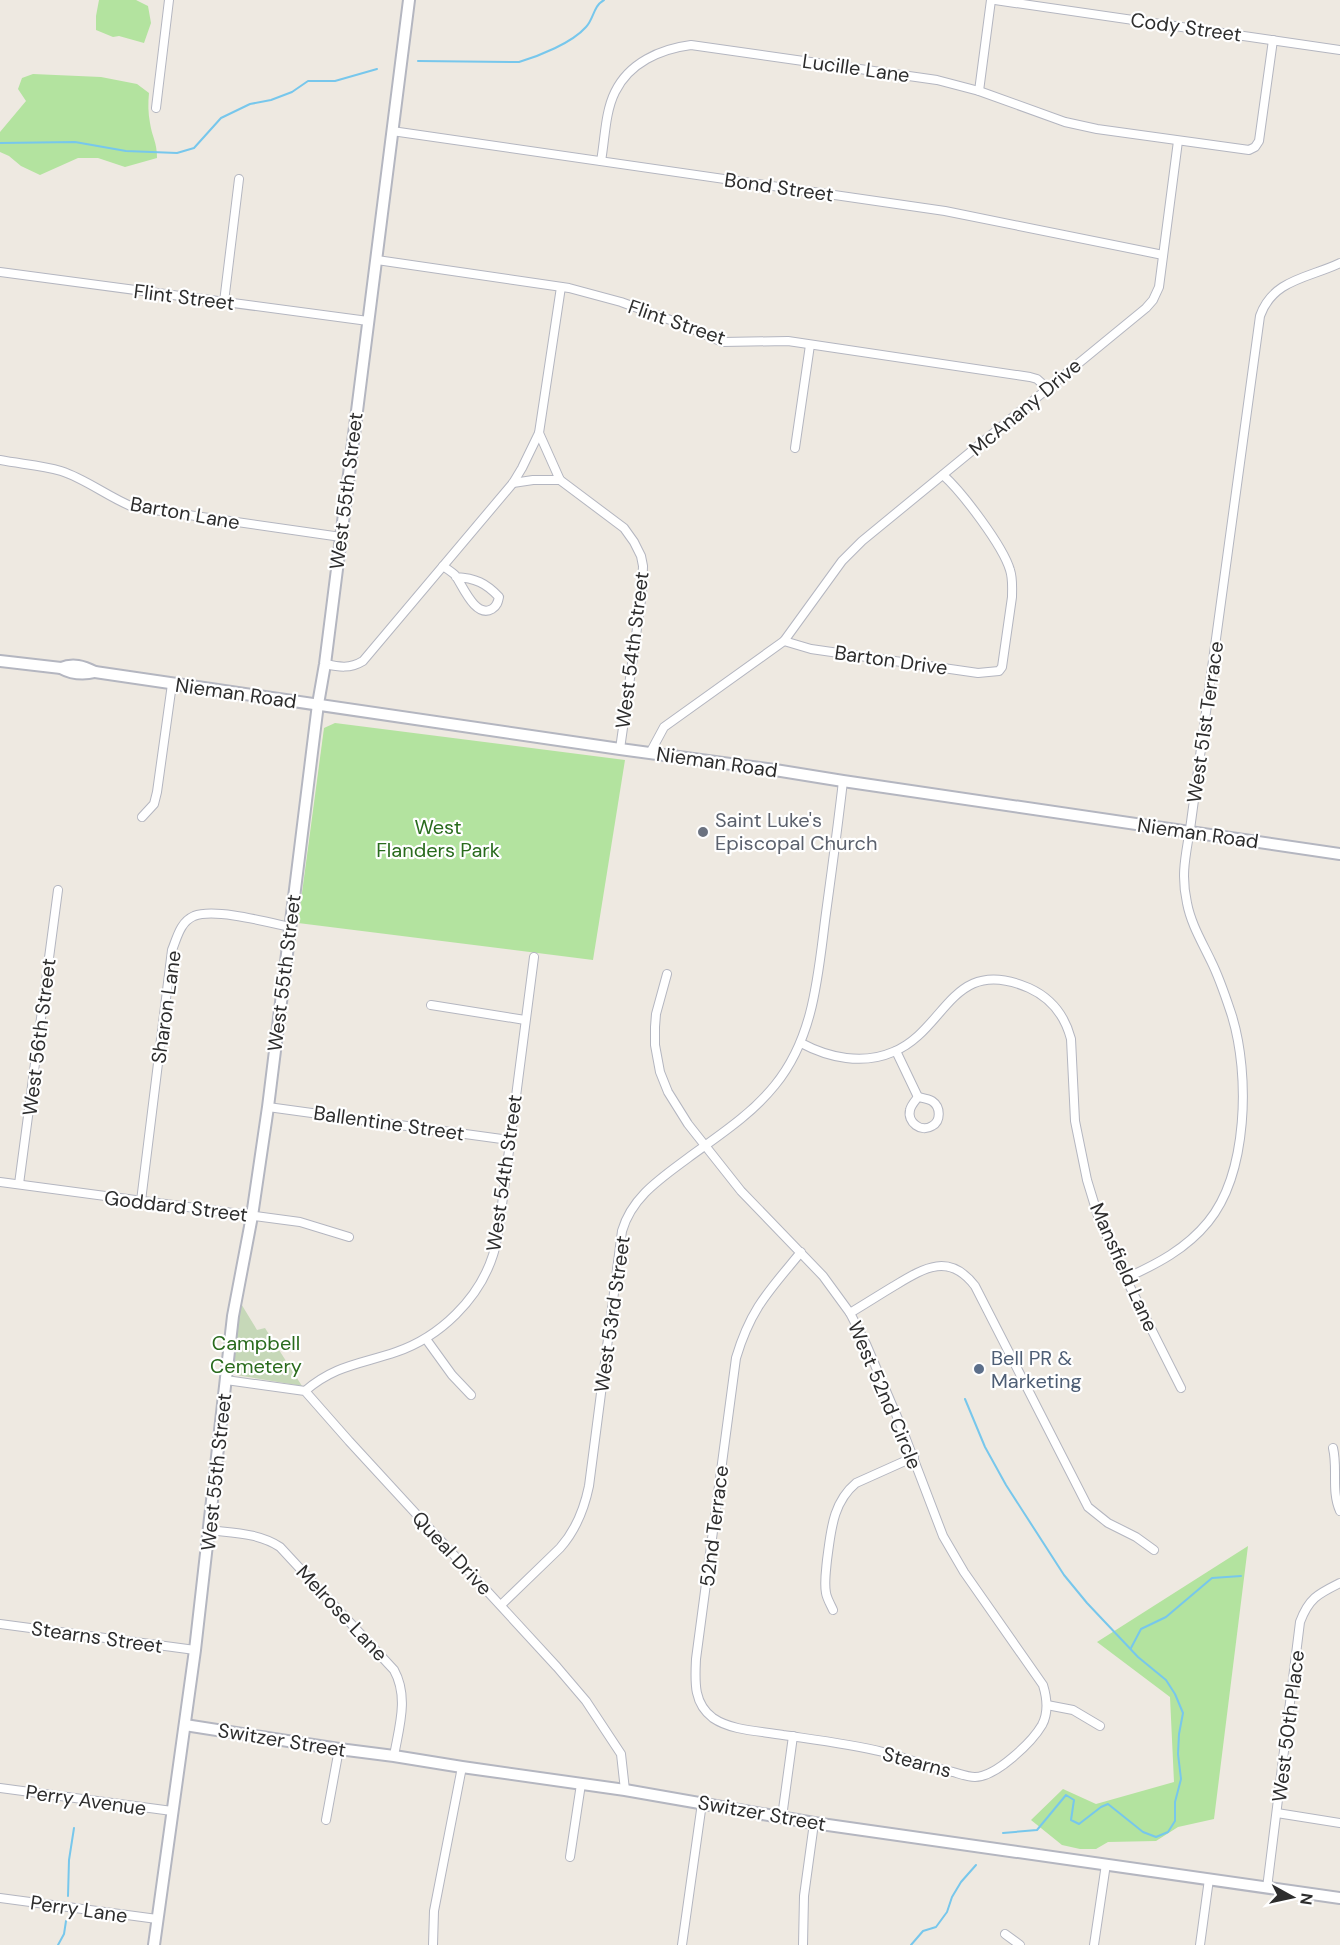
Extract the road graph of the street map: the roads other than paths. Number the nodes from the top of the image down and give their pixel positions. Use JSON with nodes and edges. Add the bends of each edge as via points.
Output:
{"nodes":[{"id":1,"x":169,"y":0,"type":"edge"},
{"id":2,"x":409,"y":0,"type":"edge"},
{"id":3,"x":993,"y":0,"type":"edge"},
{"id":4,"x":1273,"y":40,"type":"junction"},
{"id":5,"x":1340,"y":50,"type":"edge"},
{"id":6,"x":979,"y":91,"type":"junction"},
{"id":7,"x":156,"y":108,"type":"dead end"},
{"id":8,"x":392,"y":131,"type":"junction"},
{"id":9,"x":1178,"y":141,"type":"junction"},
{"id":10,"x":601,"y":161,"type":"junction"},
{"id":11,"x":239,"y":179,"type":"dead end"},
{"id":12,"x":1163,"y":255,"type":"junction"},
{"id":13,"x":377,"y":260,"type":"junction"},
{"id":14,"x":1340,"y":263,"type":"edge"},
{"id":15,"x":0,"y":272,"type":"edge"},
{"id":16,"x":561,"y":287,"type":"junction"},
{"id":17,"x":224,"y":302,"type":"junction"},
{"id":18,"x":368,"y":321,"type":"junction"},
{"id":19,"x":810,"y":345,"type":"junction"},
{"id":20,"x":1047,"y":388,"type":"junction"},
{"id":21,"x":538,"y":433,"type":"junction"},
{"id":22,"x":795,"y":448,"type":"dead end"},
{"id":23,"x":0,"y":460,"type":"edge"},
{"id":24,"x":943,"y":475,"type":"junction"},
{"id":25,"x":560,"y":480,"type":"junction"},
{"id":26,"x":513,"y":483,"type":"junction"},
{"id":27,"x":341,"y":537,"type":"junction"},
{"id":28,"x":443,"y":566,"type":"junction"},
{"id":29,"x":456,"y":576,"type":"junction"},
{"id":30,"x":784,"y":641,"type":"junction"},
{"id":31,"x":0,"y":661,"type":"edge"},
{"id":32,"x":325,"y":664,"type":"junction"},
{"id":33,"x":172,"y":684,"type":"junction"},
{"id":34,"x":318,"y":704,"type":"junction"},
{"id":35,"x":620,"y":749,"type":"junction"},
{"id":36,"x":650,"y":753,"type":"junction"},
{"id":37,"x":843,"y":781,"type":"junction"},
{"id":38,"x":142,"y":817,"type":"dead end"},
{"id":39,"x":1190,"y":832,"type":"junction"},
{"id":40,"x":1340,"y":854,"type":"edge"},
{"id":41,"x":58,"y":890,"type":"dead end"},
{"id":42,"x":290,"y":927,"type":"junction"},
{"id":43,"x":534,"y":957,"type":"dead end"},
{"id":44,"x":667,"y":974,"type":"dead end"},
{"id":45,"x":431,"y":1005,"type":"dead end"},
{"id":46,"x":525,"y":1020,"type":"junction"},
{"id":47,"x":801,"y":1044,"type":"junction"},
{"id":48,"x":896,"y":1051,"type":"junction"},
{"id":49,"x":918,"y":1097,"type":"junction"},
{"id":50,"x":268,"y":1107,"type":"junction"},
{"id":51,"x":510,"y":1140,"type":"junction"},
{"id":52,"x":705,"y":1146,"type":"junction"},
{"id":53,"x":0,"y":1182,"type":"edge"},
{"id":54,"x":19,"y":1184,"type":"junction"},
{"id":55,"x":141,"y":1200,"type":"junction"},
{"id":56,"x":252,"y":1216,"type":"junction"},
{"id":57,"x":349,"y":1237,"type":"dead end"},
{"id":58,"x":801,"y":1252,"type":"junction"},
{"id":59,"x":1126,"y":1278,"type":"junction"},
{"id":60,"x":850,"y":1313,"type":"junction"},
{"id":61,"x":426,"y":1339,"type":"junction"},
{"id":62,"x":226,"y":1380,"type":"junction"},
{"id":63,"x":1181,"y":1389,"type":"dead end"},
{"id":64,"x":305,"y":1391,"type":"junction"},
{"id":65,"x":471,"y":1395,"type":"dead end"},
{"id":66,"x":1333,"y":1448,"type":"dead end"},
{"id":67,"x":914,"y":1457,"type":"junction"},
{"id":68,"x":1340,"y":1511,"type":"edge"},
{"id":69,"x":209,"y":1530,"type":"junction"},
{"id":70,"x":1154,"y":1550,"type":"dead end"},
{"id":71,"x":1340,"y":1583,"type":"edge"},
{"id":72,"x":501,"y":1605,"type":"junction"},
{"id":73,"x":833,"y":1610,"type":"dead end"},
{"id":74,"x":0,"y":1624,"type":"edge"},
{"id":75,"x":195,"y":1650,"type":"junction"},
{"id":76,"x":1047,"y":1705,"type":"junction"},
{"id":77,"x":703,"y":1707,"type":"joint"},
{"id":78,"x":185,"y":1725,"type":"junction"},
{"id":79,"x":1100,"y":1726,"type":"dead end"},
{"id":80,"x":793,"y":1736,"type":"junction"},
{"id":81,"x":339,"y":1749,"type":"junction"},
{"id":82,"x":394,"y":1756,"type":"junction"},
{"id":83,"x":462,"y":1767,"type":"junction"},
{"id":84,"x":581,"y":1784,"type":"junction"},
{"id":85,"x":0,"y":1788,"type":"edge"},
{"id":86,"x":625,"y":1790,"type":"junction"},
{"id":87,"x":702,"y":1803,"type":"junction"},
{"id":88,"x":172,"y":1811,"type":"junction"},
{"id":89,"x":1277,"y":1813,"type":"junction"},
{"id":90,"x":782,"y":1817,"type":"junction"},
{"id":91,"x":326,"y":1820,"type":"dead end"},
{"id":92,"x":814,"y":1823,"type":"junction"},
{"id":93,"x":1340,"y":1823,"type":"edge"},
{"id":94,"x":570,"y":1857,"type":"dead end"},
{"id":95,"x":1106,"y":1864,"type":"junction"},
{"id":96,"x":1209,"y":1879,"type":"junction"},
{"id":97,"x":1267,"y":1888,"type":"junction"},
{"id":98,"x":0,"y":1898,"type":"edge"},
{"id":99,"x":1340,"y":1898,"type":"edge"},
{"id":100,"x":157,"y":1919,"type":"junction"},
{"id":101,"x":1005,"y":1934,"type":"dead end"},
{"id":102,"x":154,"y":1945,"type":"edge"},
{"id":103,"x":433,"y":1945,"type":"edge"},
{"id":104,"x":682,"y":1945,"type":"edge"},
{"id":105,"x":803,"y":1945,"type":"edge"},
{"id":106,"x":1020,"y":1945,"type":"edge"},
{"id":107,"x":1094,"y":1945,"type":"edge"},
{"id":108,"x":1200,"y":1945,"type":"edge"}],
"edges":[{"from":1,"to":7,"type":"street"},
{"from":2,"to":8,"type":"street","name":"West 55th Street"},
{"from":3,"to":4,"type":"street","name":"Cody Street"},
{"from":3,"to":6,"type":"street"},
{"from":4,"to":5,"type":"street","name":"Cody Street"},
{"from":4,"to":9,"type":"street","via":[[1255,147],[1249,150]]},
{"from":6,"to":9,"type":"street","name":"Lucille Lane","via":[[1065,122]]},
{"from":6,"to":10,"type":"street","name":"Lucille Lane","via":[[937,80],[740,51],[697,45],[676,47],[647,59],[629,73],[614,93]]},
{"from":8,"to":10,"type":"street","name":"Bond Street"},
{"from":8,"to":13,"type":"street","name":"West 55th Street"},
{"from":9,"to":12,"type":"street","name":"McAnany Drive"},
{"from":10,"to":12,"type":"street","name":"Bond Street","via":[[945,211]]},
{"from":11,"to":17,"type":"street"},
{"from":12,"to":20,"type":"street","name":"McAnany Drive","via":[[1159,287],[1153,300]]},
{"from":13,"to":16,"type":"street","name":"Flint Street"},
{"from":13,"to":18,"type":"street","name":"West 55th Street"},
{"from":14,"to":39,"type":"street","name":"West 51st Terrace","via":[[1283,285],[1268,299],[1260,316]]},
{"from":15,"to":17,"type":"street","name":"Flint Street"},
{"from":16,"to":19,"type":"street","name":"Flint Street","via":[[621,302],[722,342]]},
{"from":16,"to":21,"type":"street"},
{"from":17,"to":18,"type":"street","name":"Flint Street"},
{"from":18,"to":27,"type":"street","name":"West 55th Street"},
{"from":19,"to":20,"type":"street","name":"Flint Street","via":[[1030,377]]},
{"from":19,"to":22,"type":"street"},
{"from":20,"to":24,"type":"street","name":"McAnany Drive"},
{"from":21,"to":25,"type":"street","name":"West 54th Street"},
{"from":21,"to":26,"type":"street"},
{"from":23,"to":27,"type":"street","name":"Barton Lane","via":[[62,471],[133,507]]},
{"from":24,"to":30,"type":"street","name":"McAnany Drive","via":[[842,561]]},
{"from":24,"to":30,"type":"street","name":"Barton Drive","via":[[968,502],[1010,569],[1012,597],[999,671],[967,672],[810,649]]},
{"from":25,"to":26,"type":"street"},
{"from":25,"to":35,"type":"street","name":"West 54th Street","via":[[624,528],[641,556],[644,579]]},
{"from":26,"to":28,"type":"street"},
{"from":27,"to":32,"type":"street","name":"West 55th Street"},
{"from":28,"to":29,"type":"street"},
{"from":28,"to":32,"type":"street","via":[[363,661],[354,666]]},
{"from":29,"to":29,"type":"street","via":[[471,601],[483,610],[494,608],[499,597],[489,586]]},
{"from":30,"to":36,"type":"street","name":"McAnany Drive","via":[[664,727]]},
{"from":31,"to":33,"type":"street","name":"Nieman Road"},
{"from":32,"to":34,"type":"street","name":"West 55th Street"},
{"from":33,"to":34,"type":"street","name":"Nieman Road"},
{"from":33,"to":38,"type":"street","via":[[157,792],[154,804]]},
{"from":34,"to":35,"type":"street","name":"Nieman Road"},
{"from":34,"to":42,"type":"street","name":"West 55th Street"},
{"from":35,"to":36,"type":"street","name":"Nieman Road"},
{"from":36,"to":37,"type":"street","name":"Nieman Road"},
{"from":37,"to":39,"type":"street","name":"Nieman Road"},
{"from":37,"to":47,"type":"street","name":"West 53rd Street","via":[[814,1002]]},
{"from":39,"to":40,"type":"street","name":"Nieman Road"},
{"from":39,"to":59,"type":"street","name":"West 51st Terrace","via":[[1183,874],[1186,901],[1221,984],[1239,1047],[1242,1102],[1238,1145],[1227,1190],[1208,1222],[1176,1252]]},
{"from":41,"to":54,"type":"street","name":"West 56th Street"},
{"from":42,"to":50,"type":"street","name":"West 55th Street"},
{"from":42,"to":55,"type":"street","name":"Sharon Lane","via":[[211,913],[193,916],[181,927],[172,950]]},
{"from":43,"to":46,"type":"street","name":"West 54th Street"},
{"from":44,"to":52,"type":"street","name":"West 52nd Circle","via":[[655,1027],[660,1072],[680,1113]]},
{"from":45,"to":46,"type":"street"},
{"from":46,"to":51,"type":"street","name":"West 54th Street"},
{"from":47,"to":48,"type":"street","name":"Mansfield Lane","via":[[844,1059],[866,1059]]},
{"from":47,"to":52,"type":"street","name":"West 53rd Street","via":[[764,1099]]},
{"from":48,"to":49,"type":"street"},
{"from":48,"to":59,"type":"street","name":"Mansfield Lane","via":[[922,1032],[955,995],[975,983],[1016,982],[1051,1002],[1071,1039],[1076,1121],[1087,1180],[1108,1241]]},
{"from":49,"to":49,"type":"street","via":[[910,1109],[910,1119],[921,1128],[930,1127],[939,1111],[930,1100]]},
{"from":50,"to":51,"type":"street","name":"Ballentine Street"},
{"from":50,"to":56,"type":"street","name":"West 55th Street"},
{"from":51,"to":61,"type":"street","name":"West 54th Street","via":[[493,1255],[474,1293],[444,1326]]},
{"from":52,"to":58,"type":"street","name":"West 52nd Circle","via":[[741,1191]]},
{"from":52,"to":72,"type":"street","name":"West 53rd Street","via":[[648,1188],[626,1220],[583,1511],[564,1544]]},
{"from":53,"to":54,"type":"street","name":"Goddard Street"},
{"from":54,"to":55,"type":"street","name":"Goddard Street"},
{"from":55,"to":56,"type":"street","name":"Goddard Street"},
{"from":56,"to":57,"type":"street","name":"Goddard Street","via":[[300,1222]]},
{"from":56,"to":62,"type":"street","name":"West 55th Street","via":[[233,1316]]},
{"from":58,"to":60,"type":"street","name":"West 52nd Circle"},
{"from":58,"to":77,"type":"street","name":"52nd Terrace","via":[[758,1304],[740,1344],[696,1659],[694,1682]]},
{"from":59,"to":63,"type":"street","name":"Mansfield Lane"},
{"from":60,"to":67,"type":"street","name":"West 52nd Circle"},
{"from":60,"to":70,"type":"street","via":[[926,1268],[943,1265],[967,1275],[1088,1507]]},
{"from":61,"to":64,"type":"street","name":"West 54th Street","via":[[333,1371]]},
{"from":61,"to":65,"type":"street"},
{"from":62,"to":64,"type":"street"},
{"from":62,"to":69,"type":"street","name":"West 55th Street"},
{"from":64,"to":72,"type":"street","name":"Queal Drive"},
{"from":66,"to":68,"type":"street","via":[[1335,1494]]},
{"from":67,"to":73,"type":"street","via":[[856,1483],[841,1500],[831,1529],[825,1576],[826,1594]]},
{"from":67,"to":76,"type":"street","name":"West 52nd Circle","via":[[938,1525],[953,1554],[1038,1676]]},
{"from":69,"to":75,"type":"street","name":"West 55th Street"},
{"from":69,"to":82,"type":"street","name":"Melrose Lane","via":[[253,1535],[280,1547],[394,1670],[403,1704]]},
{"from":71,"to":89,"type":"street","name":"West 50th Place","via":[[1315,1596],[1300,1622]]},
{"from":72,"to":86,"type":"street","name":"Queal Drive","via":[[600,1721],[621,1754]]},
{"from":74,"to":75,"type":"street","name":"Stearns Street"},
{"from":75,"to":78,"type":"street","name":"West 55th Street"},
{"from":76,"to":79,"type":"street","via":[[1073,1710]]},
{"from":76,"to":80,"type":"street","name":"Stearns","via":[[1042,1725],[1030,1739],[992,1773],[975,1777],[885,1752]]},
{"from":77,"to":80,"type":"street","name":"Stearns","via":[[712,1717],[731,1726]]},
{"from":78,"to":81,"type":"street","name":"Switzer Street"},
{"from":78,"to":88,"type":"street","name":"West 55th Street"},
{"from":80,"to":90,"type":"street"},
{"from":81,"to":82,"type":"street","name":"Switzer Street"},
{"from":81,"to":91,"type":"street"},
{"from":82,"to":83,"type":"street","name":"Switzer Street"},
{"from":83,"to":84,"type":"street","name":"Switzer Street"},
{"from":83,"to":103,"type":"street","via":[[434,1911]]},
{"from":84,"to":86,"type":"street","name":"Switzer Street"},
{"from":84,"to":94,"type":"street"},
{"from":85,"to":88,"type":"street","name":"Perry Avenue"},
{"from":86,"to":87,"type":"street","name":"Switzer Street"},
{"from":87,"to":90,"type":"street","name":"Switzer Street"},
{"from":87,"to":104,"type":"street"},
{"from":88,"to":100,"type":"street","name":"West 55th Street"},
{"from":89,"to":93,"type":"street"},
{"from":89,"to":97,"type":"street","name":"West 50th Place"},
{"from":90,"to":92,"type":"street","name":"Switzer Street"},
{"from":92,"to":95,"type":"street","name":"Switzer Street"},
{"from":92,"to":105,"type":"street","via":[[804,1896]]},
{"from":95,"to":96,"type":"street","name":"Switzer Street"},
{"from":95,"to":107,"type":"street"},
{"from":96,"to":97,"type":"street","name":"Switzer Street"},
{"from":96,"to":108,"type":"street"},
{"from":97,"to":99,"type":"street","name":"Switzer Street"},
{"from":98,"to":100,"type":"street","name":"Perry Lane"},
{"from":100,"to":102,"type":"street","name":"West 55th Street"},
{"from":101,"to":106,"type":"street"}]}
